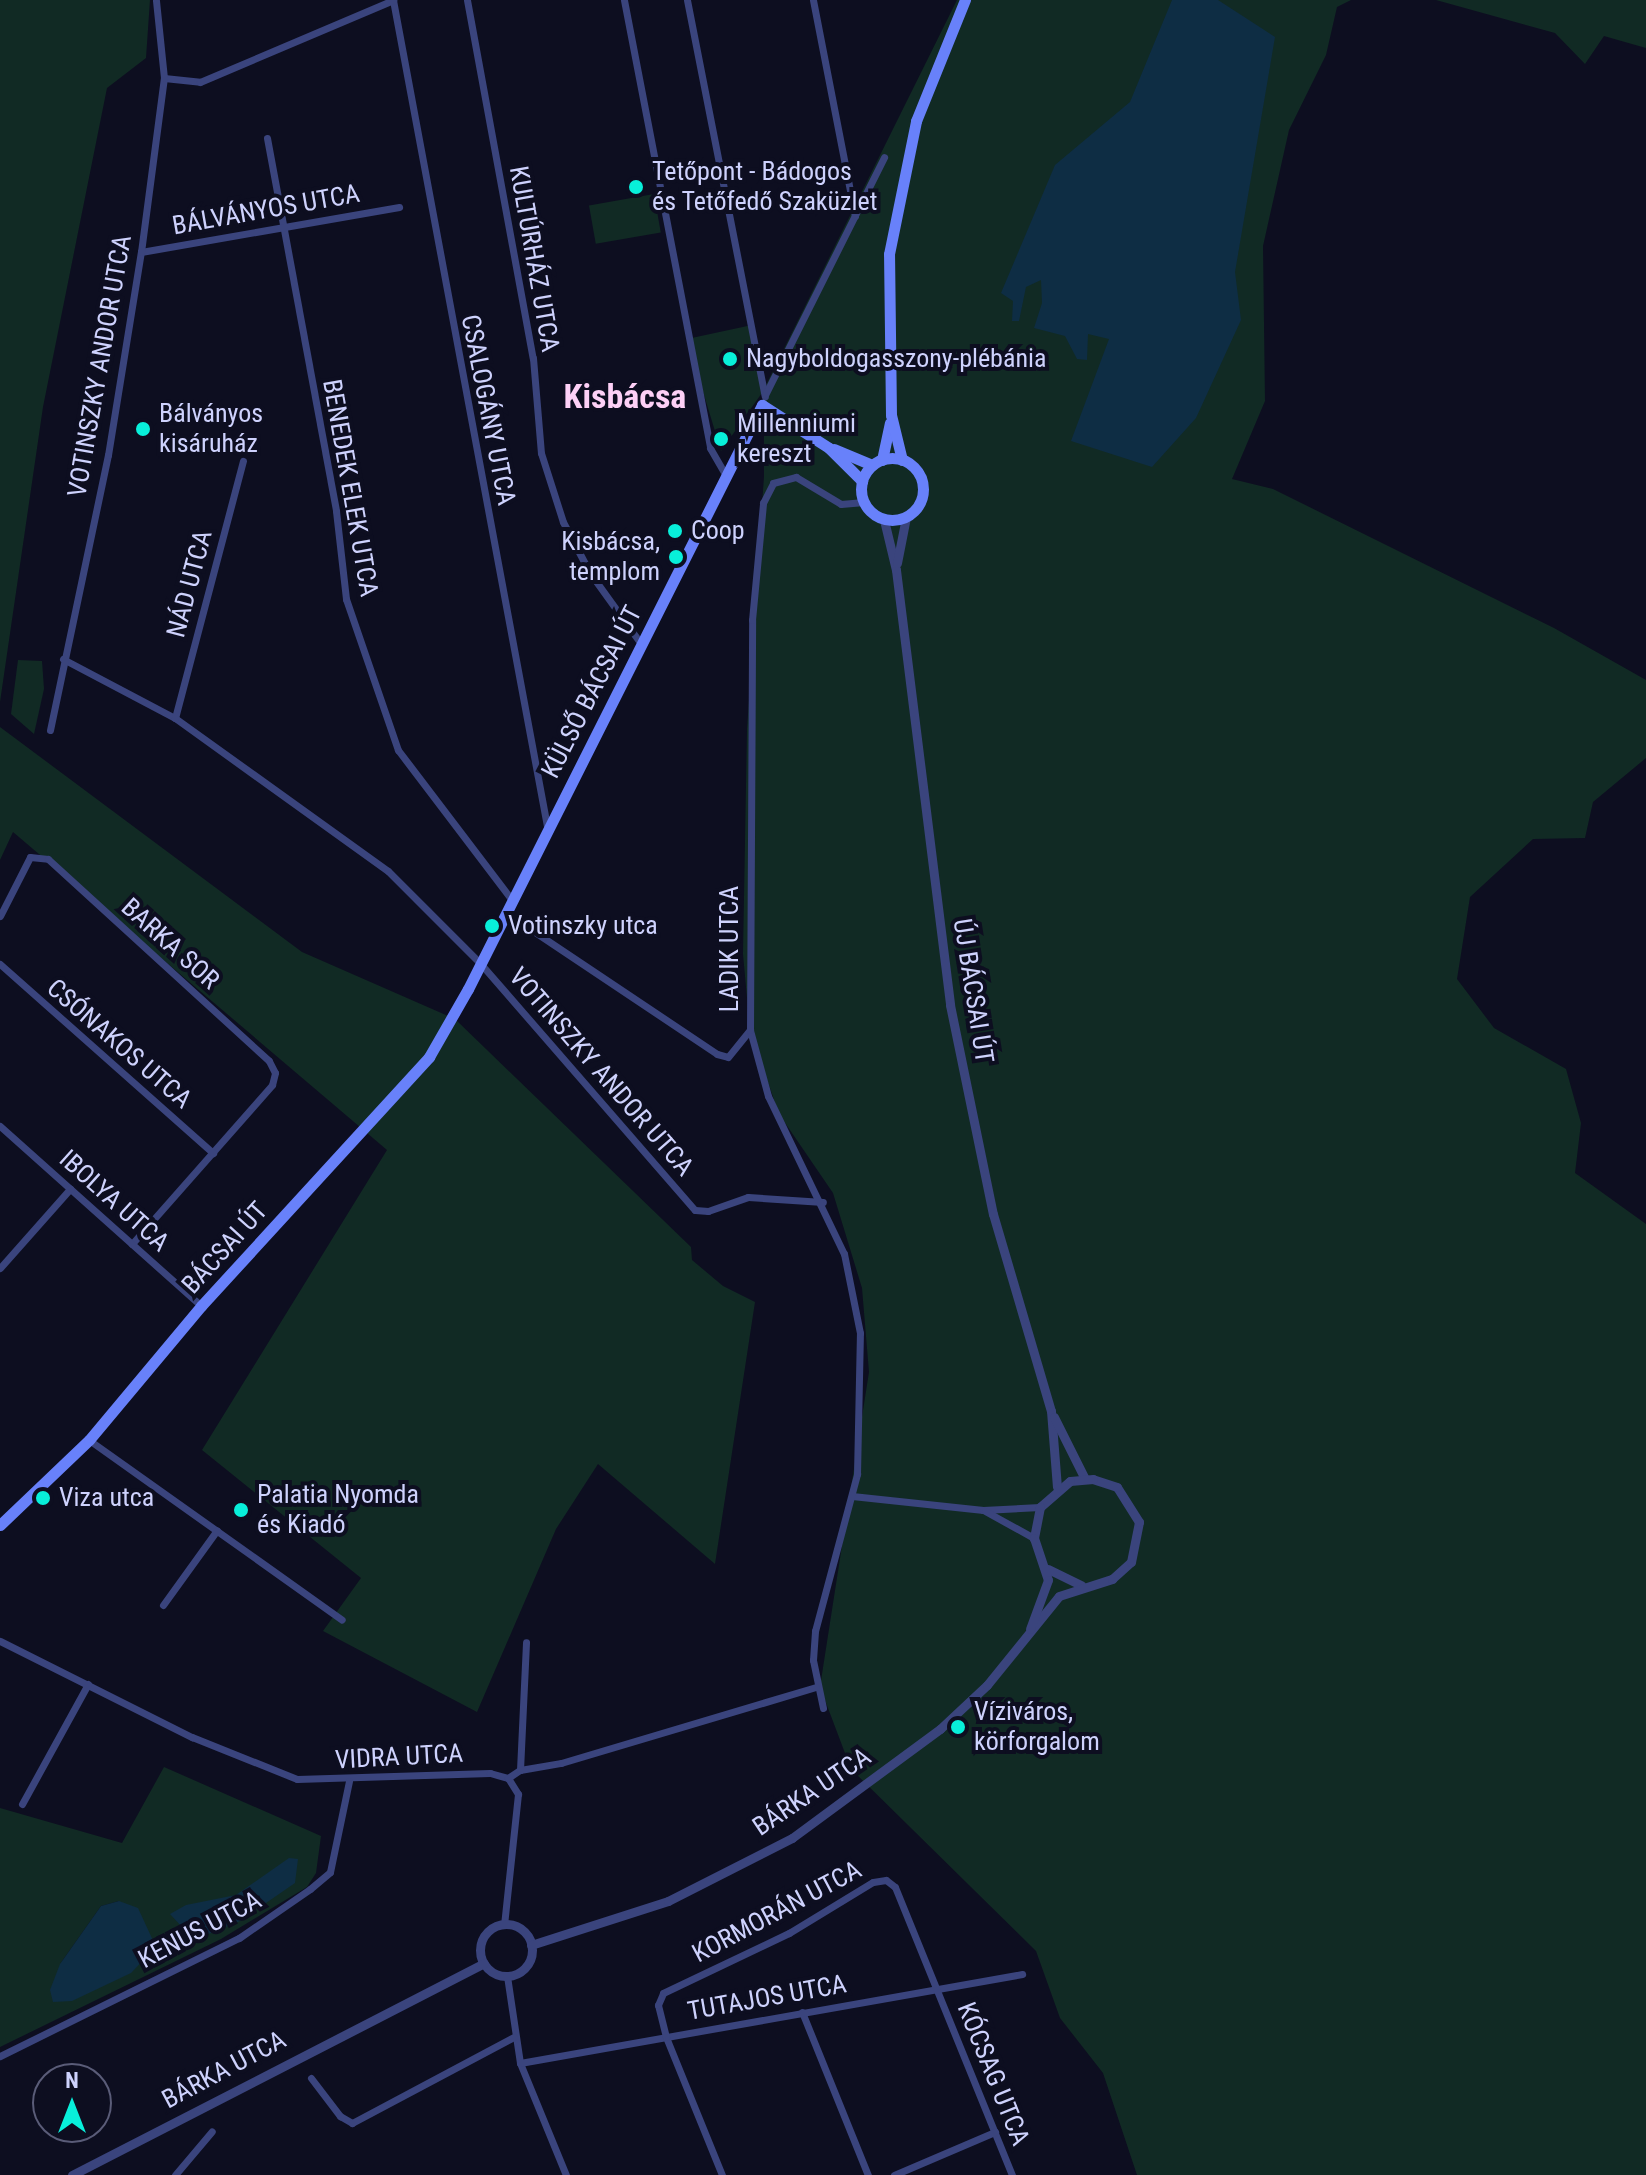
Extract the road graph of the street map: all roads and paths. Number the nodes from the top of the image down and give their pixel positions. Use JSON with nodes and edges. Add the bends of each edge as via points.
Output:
{"nodes":[{"id":1,"x":156,"y":0,"type":"edge"},
{"id":2,"x":393,"y":0,"type":"edge"},
{"id":3,"x":467,"y":0,"type":"edge"},
{"id":4,"x":624,"y":0,"type":"edge"},
{"id":5,"x":687,"y":0,"type":"edge"},
{"id":6,"x":813,"y":0,"type":"edge"},
{"id":7,"x":960,"y":2,"type":"edge"},
{"id":8,"x":164,"y":78,"type":"junction"},
{"id":9,"x":267,"y":138,"type":"dead end"},
{"id":10,"x":884,"y":157,"type":"dead end"},
{"id":11,"x":399,"y":207,"type":"dead end"},
{"id":12,"x":855,"y":216,"type":"junction"},
{"id":13,"x":283,"y":228,"type":"junction"},
{"id":14,"x":141,"y":252,"type":"junction"},
{"id":15,"x":763,"y":401,"type":"junction"},
{"id":16,"x":891,"y":415,"type":"junction"},
{"id":17,"x":829,"y":448,"type":"junction"},
{"id":18,"x":902,"y":460,"type":"junction"},
{"id":19,"x":243,"y":461,"type":"dead end"},
{"id":20,"x":877,"y":463,"type":"junction"},
{"id":21,"x":726,"y":476,"type":"junction"},
{"id":22,"x":862,"y":481,"type":"junction"},
{"id":23,"x":864,"y":502,"type":"junction"},
{"id":24,"x":906,"y":517,"type":"junction"},
{"id":25,"x":884,"y":520,"type":"junction"},
{"id":26,"x":896,"y":570,"type":"junction"},
{"id":27,"x":642,"y":645,"type":"junction"},
{"id":28,"x":63,"y":659,"type":"junction"},
{"id":29,"x":175,"y":718,"type":"junction"},
{"id":30,"x":50,"y":730,"type":"dead end"},
{"id":31,"x":547,"y":826,"type":"junction"},
{"id":32,"x":511,"y":899,"type":"junction"},
{"id":33,"x":505,"y":912,"type":"junction"},
{"id":34,"x":0,"y":916,"type":"edge"},
{"id":35,"x":480,"y":963,"type":"junction"},
{"id":36,"x":0,"y":964,"type":"edge"},
{"id":37,"x":468,"y":989,"type":"joint"},
{"id":38,"x":750,"y":1030,"type":"junction"},
{"id":39,"x":0,"y":1126,"type":"edge"},
{"id":40,"x":213,"y":1153,"type":"junction"},
{"id":41,"x":70,"y":1189,"type":"junction"},
{"id":42,"x":823,"y":1202,"type":"junction"},
{"id":43,"x":132,"y":1244,"type":"junction"},
{"id":44,"x":0,"y":1268,"type":"edge"},
{"id":45,"x":201,"y":1306,"type":"junction"},
{"id":46,"x":1051,"y":1411,"type":"junction"},
{"id":47,"x":89,"y":1440,"type":"junction"},
{"id":48,"x":1085,"y":1479,"type":"junction"},
{"id":49,"x":1057,"y":1487,"type":"junction"},
{"id":50,"x":852,"y":1496,"type":"junction"},
{"id":51,"x":1040,"y":1507,"type":"junction"},
{"id":52,"x":983,"y":1510,"type":"junction"},
{"id":53,"x":0,"y":1525,"type":"edge"},
{"id":54,"x":217,"y":1530,"type":"junction"},
{"id":55,"x":1034,"y":1538,"type":"junction"},
{"id":56,"x":1044,"y":1564,"type":"junction"},
{"id":57,"x":1088,"y":1585,"type":"junction"},
{"id":58,"x":163,"y":1605,"type":"dead end"},
{"id":59,"x":342,"y":1620,"type":"dead end"},
{"id":60,"x":1030,"y":1629,"type":"junction"},
{"id":61,"x":0,"y":1641,"type":"edge"},
{"id":62,"x":526,"y":1642,"type":"dead end"},
{"id":63,"x":88,"y":1684,"type":"junction"},
{"id":64,"x":816,"y":1687,"type":"junction"},
{"id":65,"x":823,"y":1708,"type":"dead end"},
{"id":66,"x":520,"y":1770,"type":"junction"},
{"id":67,"x":508,"y":1778,"type":"junction"},
{"id":68,"x":349,"y":1781,"type":"junction"},
{"id":69,"x":22,"y":1804,"type":"dead end"},
{"id":70,"x":504,"y":1924,"type":"junction"},
{"id":71,"x":531,"y":1945,"type":"junction"},
{"id":72,"x":484,"y":1963,"type":"junction"},
{"id":73,"x":1022,"y":1974,"type":"dead end"},
{"id":74,"x":507,"y":1976,"type":"junction"},
{"id":75,"x":937,"y":1988,"type":"junction"},
{"id":76,"x":802,"y":2012,"type":"junction"},
{"id":77,"x":514,"y":2037,"type":"junction"},
{"id":78,"x":666,"y":2037,"type":"junction"},
{"id":79,"x":0,"y":2056,"type":"edge"},
{"id":80,"x":520,"y":2063,"type":"junction"},
{"id":81,"x":311,"y":2078,"type":"dead end"},
{"id":82,"x":212,"y":2131,"type":"dead end"},
{"id":83,"x":995,"y":2132,"type":"junction"},
{"id":84,"x":72,"y":2175,"type":"edge"},
{"id":85,"x":175,"y":2175,"type":"edge"},
{"id":86,"x":566,"y":2175,"type":"edge"},
{"id":87,"x":722,"y":2175,"type":"edge"},
{"id":88,"x":868,"y":2175,"type":"edge"},
{"id":89,"x":894,"y":2175,"type":"edge"},
{"id":90,"x":1012,"y":2175,"type":"edge"}],
"edges":[{"from":1,"to":8,"type":"street","name":"VOTINSZKY ANDOR UTCA"},
{"from":2,"to":8,"type":"street","via":[[200,82]]},
{"from":2,"to":31,"type":"street","name":"CSALOGÁNY UTCA"},
{"from":3,"to":27,"type":"street","name":"KULTÚRHÁZ UTCA","via":[[533,358],[541,453],[570,535],[590,573]]},
{"from":4,"to":21,"type":"street","via":[[710,448]]},
{"from":5,"to":15,"type":"street"},
{"from":6,"to":12,"type":"street"},
{"from":7,"to":16,"type":"main road","name":"ÚJ BÁCSAI ÚT","via":[[916,121],[892,241]]},
{"from":8,"to":14,"type":"street","name":"VOTINSZKY ANDOR UTCA"},
{"from":9,"to":13,"type":"street","name":"BENEDEK ELEK UTCA"},
{"from":10,"to":12,"type":"street","name":"KÜLSŐ BÁCSAI ÚT"},
{"from":11,"to":13,"type":"street","name":"BÁLVÁNYOS UTCA"},
{"from":12,"to":15,"type":"street","name":"KÜLSŐ BÁCSAI ÚT"},
{"from":13,"to":14,"type":"street","name":"BÁLVÁNYOS UTCA"},
{"from":13,"to":32,"type":"street","name":"BENEDEK ELEK UTCA","via":[[336,511],[346,599],[381,706],[398,750]]},
{"from":14,"to":28,"type":"street","name":"VOTINSZKY ANDOR UTCA","via":[[108,455]]},
{"from":15,"to":17,"type":"main road"},
{"from":15,"to":21,"type":"main road","name":"KÜLSŐ BÁCSAI ÚT"},
{"from":16,"to":18,"type":"main road","name":"ÚJ BÁCSAI ÚT"},
{"from":16,"to":20,"type":"main road","name":"ÚJ BÁCSAI ÚT"},
{"from":17,"to":20,"type":"main road"},
{"from":17,"to":22,"type":"main road"},
{"from":18,"to":20,"type":"main road"},
{"from":18,"to":24,"type":"main road","name":"ÚJ BÁCSAI ÚT","via":[[919,472],[924,492]]},
{"from":19,"to":29,"type":"street","name":"NÁD UTCA"},
{"from":20,"to":22,"type":"main road","name":"ÚJ BÁCSAI ÚT"},
{"from":21,"to":27,"type":"main road","name":"KÜLSŐ BÁCSAI ÚT"},
{"from":22,"to":23,"type":"main road"},
{"from":23,"to":25,"type":"main road"},
{"from":23,"to":38,"type":"street","name":"LADIK UTCA","via":[[841,504],[789,477],[773,483],[765,495],[752,620]]},
{"from":24,"to":25,"type":"main road"},
{"from":24,"to":26,"type":"street","name":"ÚJ BÁCSAI ÚT"},
{"from":25,"to":26,"type":"street","name":"ÚJ BÁCSAI ÚT"},
{"from":26,"to":46,"type":"street","name":"ÚJ BÁCSAI ÚT","via":[[964,1080],[993,1214]]},
{"from":27,"to":31,"type":"main road","name":"KÜLSŐ BÁCSAI ÚT"},
{"from":28,"to":29,"type":"street","name":"VOTINSZKY ANDOR UTCA"},
{"from":28,"to":30,"type":"street","name":"VOTINSZKY ANDOR UTCA"},
{"from":29,"to":35,"type":"street","name":"VOTINSZKY ANDOR UTCA","via":[[388,871]]},
{"from":31,"to":32,"type":"main road","name":"KÜLSŐ BÁCSAI ÚT"},
{"from":32,"to":33,"type":"main road","name":"KÜLSŐ BÁCSAI ÚT"},
{"from":33,"to":35,"type":"main road","name":"KÜLSŐ BÁCSAI ÚT"},
{"from":33,"to":38,"type":"street","via":[[717,1054],[728,1057]]},
{"from":34,"to":40,"type":"street","name":"BARKA SOR","via":[[30,857],[48,859],[269,1061],[275,1073],[272,1085]]},
{"from":35,"to":37,"type":"main road","name":"KÜLSŐ BÁCSAI ÚT"},
{"from":35,"to":42,"type":"street","name":"VOTINSZKY ANDOR UTCA","via":[[695,1210],[708,1211],[748,1197]]},
{"from":36,"to":40,"type":"street","name":"CSÓNAKOS UTCA"},
{"from":37,"to":45,"type":"main road","name":"BÁCSAI ÚT","via":[[429,1057]]},
{"from":38,"to":42,"type":"street","name":"LADIK UTCA","via":[[768,1096]]},
{"from":39,"to":41,"type":"street","name":"IBOLYA UTCA"},
{"from":40,"to":43,"type":"street"},
{"from":41,"to":43,"type":"street","name":"IBOLYA UTCA"},
{"from":41,"to":44,"type":"street"},
{"from":42,"to":50,"type":"street","name":"LADIK UTCA","via":[[844,1254],[860,1333],[861,1401]]},
{"from":43,"to":45,"type":"street","name":"IBOLYA UTCA"},
{"from":45,"to":47,"type":"main road","name":"BÁCSAI ÚT"},
{"from":46,"to":48,"type":"street","name":"ÚJ BÁCSAI ÚT"},
{"from":46,"to":49,"type":"street","name":"ÚJ BÁCSAI ÚT"},
{"from":47,"to":53,"type":"main road","name":"BÁCSAI ÚT"},
{"from":47,"to":54,"type":"street"},
{"from":48,"to":49,"type":"street"},
{"from":48,"to":57,"type":"street","via":[[1101,1480],[1123,1493],[1134,1506],[1140,1530],[1126,1569]]},
{"from":49,"to":51,"type":"street"},
{"from":50,"to":52,"type":"street"},
{"from":50,"to":64,"type":"street","name":"LADIK UTCA","via":[[815,1631]]},
{"from":51,"to":52,"type":"street"},
{"from":51,"to":55,"type":"street"},
{"from":52,"to":55,"type":"street"},
{"from":54,"to":58,"type":"street"},
{"from":54,"to":59,"type":"street"},
{"from":55,"to":56,"type":"street"},
{"from":56,"to":57,"type":"street","via":[[1066,1581]]},
{"from":56,"to":60,"type":"street","via":[[1048,1580]]},
{"from":57,"to":60,"type":"street","via":[[1059,1596]]},
{"from":60,"to":71,"type":"street","name":"BÁRKA UTCA","via":[[987,1685],[940,1729],[792,1838],[668,1901]]},
{"from":61,"to":63,"type":"street","name":"VIDRA UTCA"},
{"from":62,"to":66,"type":"street"},
{"from":63,"to":68,"type":"street","name":"VIDRA UTCA","via":[[245,1761],[297,1779]]},
{"from":63,"to":69,"type":"street"},
{"from":64,"to":65,"type":"street","name":"LADIK UTCA"},
{"from":64,"to":66,"type":"street","via":[[561,1763]]},
{"from":66,"to":67,"type":"street"},
{"from":67,"to":68,"type":"street","name":"VIDRA UTCA","via":[[490,1773]]},
{"from":67,"to":70,"type":"street","via":[[518,1794]]},
{"from":68,"to":79,"type":"street","name":"KENUS UTCA","via":[[330,1872],[310,1889],[239,1938]]},
{"from":70,"to":71,"type":"street","via":[[523,1930]]},
{"from":70,"to":72,"type":"street","via":[[482,1940]]},
{"from":71,"to":74,"type":"street","via":[[525,1967]]},
{"from":72,"to":74,"type":"street"},
{"from":72,"to":84,"type":"street","name":"BÁRKA UTCA"},
{"from":73,"to":75,"type":"street","name":"TUTAJOS UTCA"},
{"from":74,"to":77,"type":"street"},
{"from":75,"to":76,"type":"street","name":"TUTAJOS UTCA"},
{"from":75,"to":78,"type":"street","name":"KORMORÁN UTCA","via":[[895,1887],[886,1880],[873,1882],[789,1933],[663,1993],[658,2005]]},
{"from":75,"to":83,"type":"street","name":"KÓCSAG UTCA"},
{"from":76,"to":78,"type":"street","name":"TUTAJOS UTCA"},
{"from":76,"to":88,"type":"street"},
{"from":77,"to":80,"type":"street"},
{"from":77,"to":81,"type":"street","via":[[352,2123],[340,2116]]},
{"from":78,"to":80,"type":"street","name":"TUTAJOS UTCA"},
{"from":78,"to":87,"type":"street"},
{"from":80,"to":86,"type":"street"},
{"from":82,"to":85,"type":"street"},
{"from":83,"to":89,"type":"street"},
{"from":83,"to":90,"type":"street","name":"KÓCSAG UTCA"}]}
